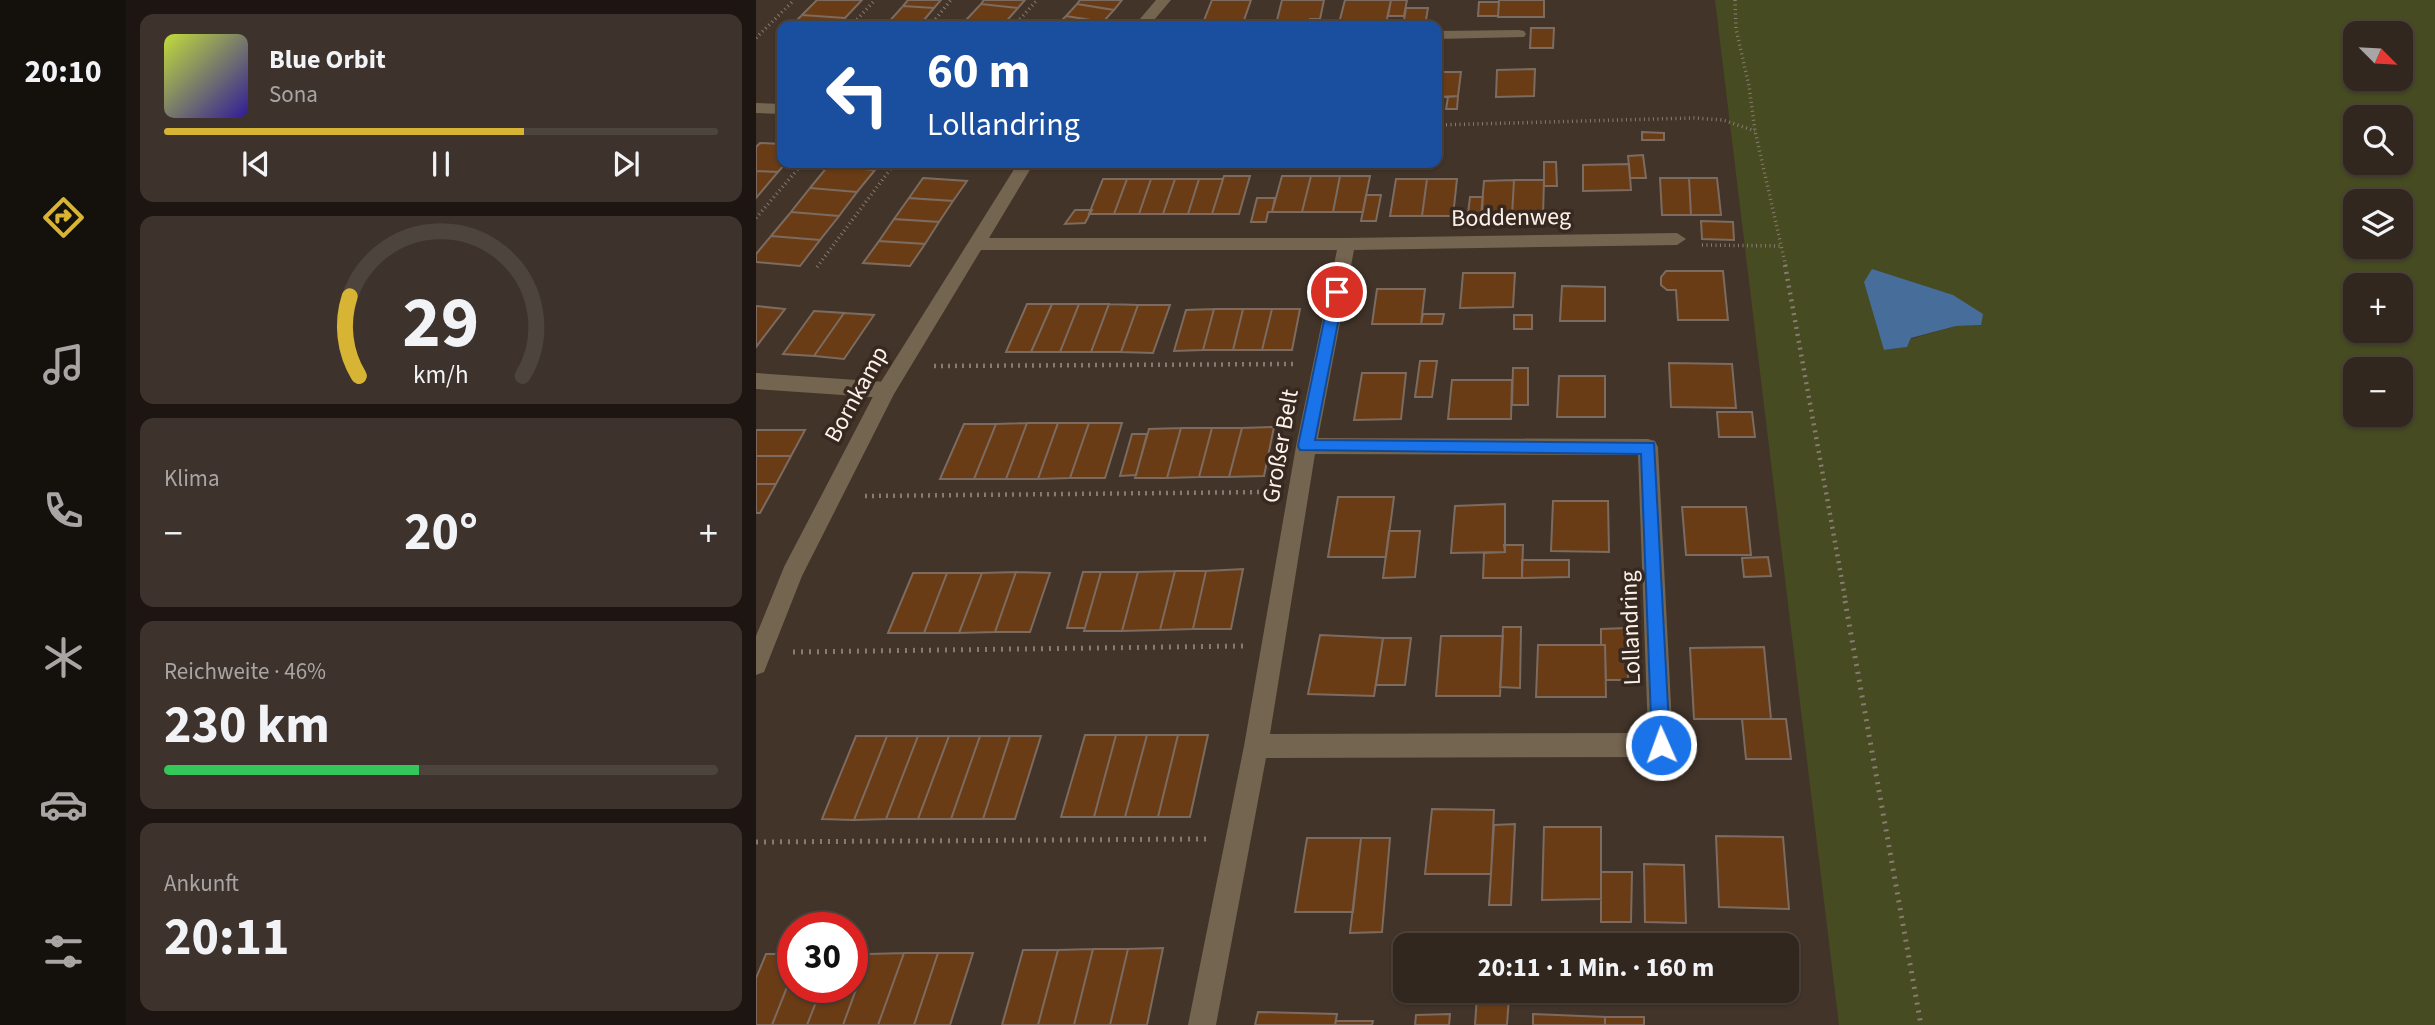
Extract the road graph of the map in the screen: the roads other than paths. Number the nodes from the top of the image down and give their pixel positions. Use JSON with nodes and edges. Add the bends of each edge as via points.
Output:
{"nodes":[{"id":1,"x":1164,"y":0,"type":"edge"},
{"id":2,"x":1145,"y":21,"type":"edge"},
{"id":3,"x":1519,"y":34,"type":"dead end"},
{"id":4,"x":1442,"y":35,"type":"edge"},
{"id":5,"x":756,"y":108,"type":"edge"},
{"id":6,"x":777,"y":109,"type":"edge"},
{"id":7,"x":1023,"y":168,"type":"edge"},
{"id":8,"x":1677,"y":239,"type":"road end"},
{"id":9,"x":975,"y":244,"type":"junction"},
{"id":10,"x":1347,"y":244,"type":"junction"},
{"id":11,"x":756,"y":381,"type":"edge"},
{"id":12,"x":886,"y":390,"type":"junction"},
{"id":13,"x":1306,"y":446,"type":"junction"},
{"id":14,"x":756,"y":664,"type":"edge"},
{"id":15,"x":1256,"y":746,"type":"junction"},
{"id":16,"x":1202,"y":1025,"type":"edge"}],
"edges":[{"from":1,"to":2,"type":"street"},
{"from":3,"to":4,"type":"street"},
{"from":5,"to":6,"type":"street"},
{"from":7,"to":9,"type":"street","name":"Bornkamp"},
{"from":8,"to":10,"type":"street","name":"Boddenweg"},
{"from":9,"to":10,"type":"street"},
{"from":9,"to":12,"type":"street","name":"Bornkamp"},
{"from":10,"to":13,"type":"street","name":"Großer Belt"},
{"from":11,"to":12,"type":"street"},
{"from":12,"to":14,"type":"street","name":"Bornkamp","via":[[792,574]]},
{"from":13,"to":15,"type":"street","name":"Großer Belt"},
{"from":13,"to":15,"type":"street","name":"Lollandring","via":[[1648,447],[1661,745]]},
{"from":15,"to":16,"type":"street","name":"Großer Belt"}]}
